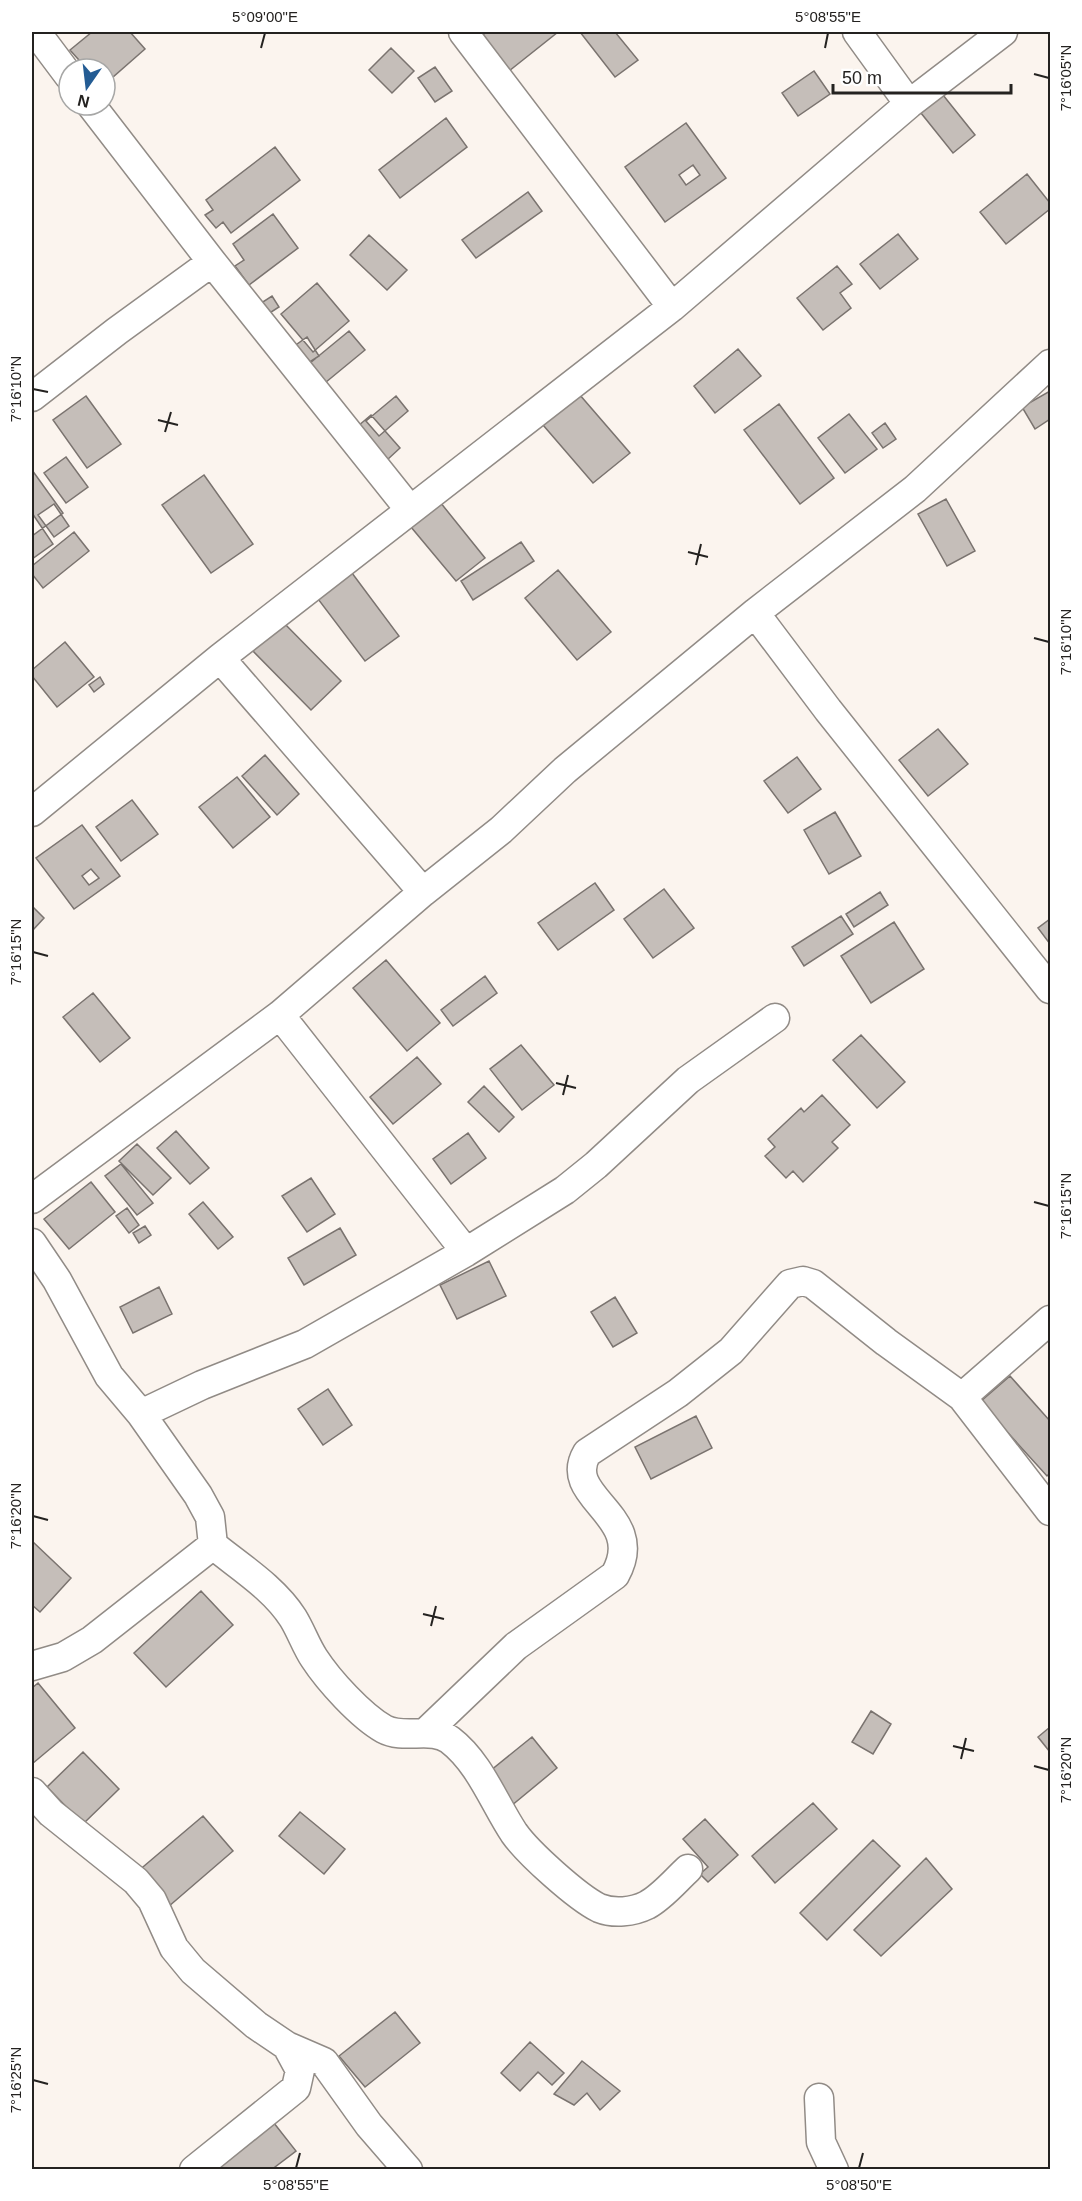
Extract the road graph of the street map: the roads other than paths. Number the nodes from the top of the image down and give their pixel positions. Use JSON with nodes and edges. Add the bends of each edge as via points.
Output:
{"nodes":[{"id":1,"x":36,"y":32,"type":"edge"},
{"id":2,"x":463,"y":32,"type":"edge"},
{"id":3,"x":856,"y":32,"type":"edge"},
{"id":4,"x":1003,"y":32,"type":"edge"},
{"id":5,"x":57,"y":60,"type":"edge"},
{"id":6,"x":909,"y":104,"type":"junction"},
{"id":7,"x":100,"y":117,"type":"edge"},
{"id":8,"x":212,"y":262,"type":"junction"},
{"id":9,"x":672,"y":307,"type":"junction"},
{"id":10,"x":1050,"y":364,"type":"edge"},
{"id":11,"x":32,"y":397,"type":"edge"},
{"id":12,"x":410,"y":510,"type":"junction"},
{"id":13,"x":755,"y":613,"type":"junction"},
{"id":14,"x":220,"y":658,"type":"junction"},
{"id":15,"x":32,"y":812,"type":"edge"},
{"id":16,"x":423,"y":892,"type":"junction"},
{"id":17,"x":1050,"y":989,"type":"edge"},
{"id":18,"x":280,"y":1016,"type":"junction"},
{"id":19,"x":775,"y":1018,"type":"dead end"},
{"id":20,"x":32,"y":1199,"type":"edge"},
{"id":21,"x":32,"y":1243,"type":"edge"},
{"id":22,"x":466,"y":1252,"type":"junction"},
{"id":23,"x":1050,"y":1320,"type":"edge"},
{"id":24,"x":962,"y":1397,"type":"junction"},
{"id":25,"x":141,"y":1414,"type":"junction"},
{"id":26,"x":1050,"y":1511,"type":"edge"},
{"id":27,"x":213,"y":1545,"type":"junction"},
{"id":28,"x":32,"y":1666,"type":"edge"},
{"id":29,"x":425,"y":1733,"type":"junction"},
{"id":30,"x":32,"y":1792,"type":"edge"},
{"id":31,"x":688,"y":1869,"type":"dead end"},
{"id":32,"x":287,"y":2046,"type":"junction"},
{"id":33,"x":819,"y":2098,"type":"dead end"},
{"id":34,"x":194,"y":2169,"type":"edge"},
{"id":35,"x":408,"y":2169,"type":"edge"},
{"id":36,"x":834,"y":2169,"type":"edge"}],
"edges":[{"from":1,"to":5,"type":"street"},
{"from":2,"to":9,"type":"street"},
{"from":3,"to":6,"type":"street"},
{"from":4,"to":6,"type":"street"},
{"from":6,"to":9,"type":"street"},
{"from":7,"to":8,"type":"street"},
{"from":8,"to":11,"type":"street"},
{"from":8,"to":12,"type":"street"},
{"from":9,"to":12,"type":"street"},
{"from":10,"to":13,"type":"street","via":[[915,489]]},
{"from":12,"to":14,"type":"street"},
{"from":13,"to":16,"type":"street"},
{"from":13,"to":17,"type":"street"},
{"from":14,"to":15,"type":"street"},
{"from":14,"to":16,"type":"street"},
{"from":16,"to":18,"type":"street"},
{"from":18,"to":20,"type":"street"},
{"from":18,"to":22,"type":"street"},
{"from":19,"to":22,"type":"street","via":[[688,1080],[565,1190]]},
{"from":21,"to":25,"type":"street","via":[[57,1280],[109,1376]]},
{"from":22,"to":25,"type":"street","via":[[305,1344]]},
{"from":23,"to":24,"type":"street"},
{"from":24,"to":26,"type":"street"},
{"from":24,"to":29,"type":"street","via":[[813,1284],[790,1284],[731,1351],[678,1393],[587,1453],[580,1475],[611,1515],[622,1537],[622,1562],[615,1575],[516,1646]]},
{"from":25,"to":27,"type":"street","via":[[210,1516]]},
{"from":27,"to":28,"type":"street","via":[[92,1640],[63,1657]]},
{"from":27,"to":29,"type":"street","via":[[274,1595],[293,1618],[326,1674],[362,1711],[385,1730],[404,1736]]},
{"from":29,"to":31,"type":"street","via":[[449,1738],[477,1771],[526,1848],[598,1907],[622,1912],[649,1904]]},
{"from":30,"to":32,"type":"street","via":[[51,1813],[136,1881],[152,1900],[174,1948],[193,1971]]},
{"from":32,"to":34,"type":"street","via":[[300,2070],[296,2088]]},
{"from":32,"to":35,"type":"street","via":[[324,2062],[369,2125]]},
{"from":33,"to":36,"type":"street","via":[[821,2142]]}]}
